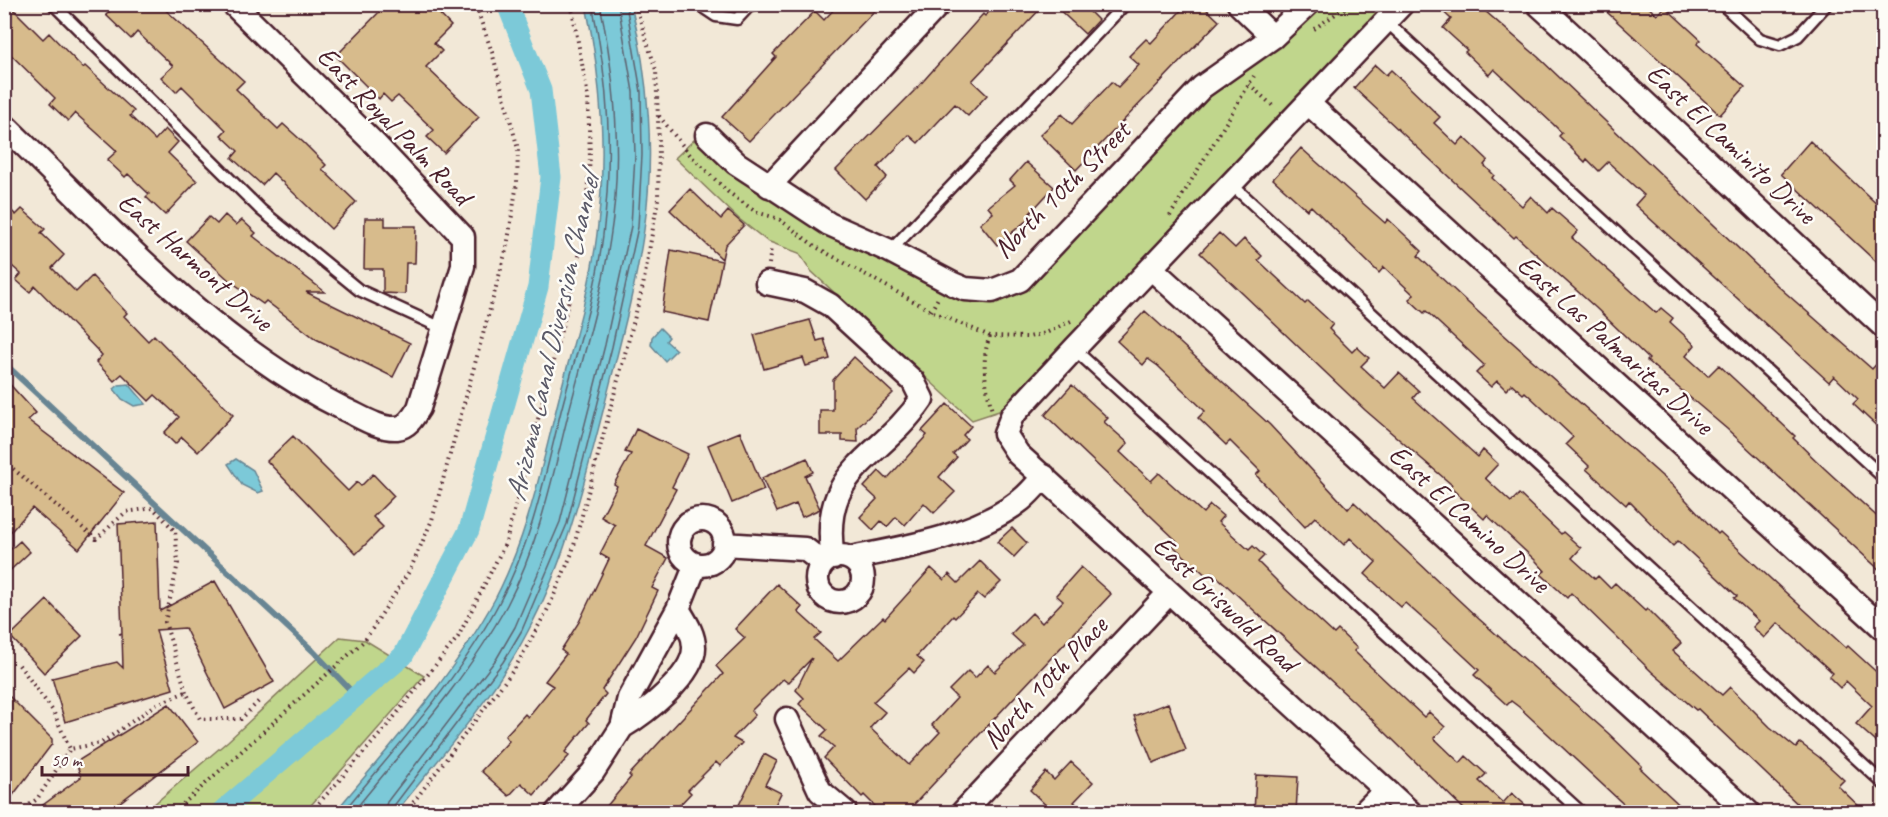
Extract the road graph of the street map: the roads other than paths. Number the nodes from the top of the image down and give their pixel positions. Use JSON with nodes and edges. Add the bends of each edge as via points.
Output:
{"nodes":[{"id":1,"x":53,"y":4,"type":"edge"},
{"id":2,"x":233,"y":4,"type":"edge"},
{"id":3,"x":698,"y":4,"type":"edge"},
{"id":4,"x":751,"y":4,"type":"edge"},
{"id":5,"x":939,"y":4,"type":"edge"},
{"id":6,"x":1125,"y":4,"type":"edge"},
{"id":7,"x":1239,"y":4,"type":"edge"},
{"id":8,"x":1308,"y":4,"type":"edge"},
{"id":9,"x":1538,"y":4,"type":"edge"},
{"id":10,"x":1722,"y":4,"type":"edge"},
{"id":11,"x":1827,"y":4,"type":"edge"},
{"id":12,"x":1394,"y":13,"type":"edge"},
{"id":13,"x":1274,"y":37,"type":"junction"},
{"id":14,"x":1308,"y":103,"type":"junction"},
{"id":15,"x":4,"y":125,"type":"edge"},
{"id":16,"x":707,"y":135,"type":"dead end"},
{"id":17,"x":1231,"y":184,"type":"junction"},
{"id":18,"x":769,"y":186,"type":"junction"},
{"id":19,"x":890,"y":251,"type":"junction"},
{"id":20,"x":1151,"y":268,"type":"junction"},
{"id":21,"x":767,"y":283,"type":"dead end"},
{"id":22,"x":1884,"y":327,"type":"edge"},
{"id":23,"x":442,"y":328,"type":"junction"},
{"id":24,"x":1074,"y":349,"type":"junction"},
{"id":25,"x":1044,"y":476,"type":"junction"},
{"id":26,"x":1884,"y":478,"type":"edge"},
{"id":27,"x":724,"y":544,"type":"junction"},
{"id":28,"x":835,"y":560,"type":"junction"},
{"id":29,"x":696,"y":564,"type":"junction"},
{"id":30,"x":1169,"y":593,"type":"junction"},
{"id":31,"x":678,"y":609,"type":"junction"},
{"id":32,"x":1884,"y":629,"type":"edge"},
{"id":33,"x":787,"y":719,"type":"dead end"},
{"id":34,"x":622,"y":727,"type":"junction"},
{"id":35,"x":1884,"y":784,"type":"edge"},
{"id":36,"x":1386,"y":790,"type":"junction"},
{"id":37,"x":558,"y":813,"type":"edge"},
{"id":38,"x":845,"y":813,"type":"edge"},
{"id":39,"x":963,"y":813,"type":"edge"},
{"id":40,"x":1364,"y":813,"type":"edge"},
{"id":41,"x":1410,"y":813,"type":"edge"},
{"id":42,"x":1581,"y":813,"type":"edge"},
{"id":43,"x":1748,"y":813,"type":"edge"}],
"edges":[{"from":1,"to":23,"type":"lane","via":[[261,210],[359,290]]},
{"from":2,"to":23,"type":"street","name":"East Royal Palm Road","via":[[463,237],[463,266]]},
{"from":3,"to":4,"type":"lane","via":[[716,16],[737,19]]},
{"from":5,"to":18,"type":"street"},
{"from":6,"to":19,"type":"lane"},
{"from":7,"to":13,"type":"street"},
{"from":8,"to":13,"type":"street","name":"North 10th Street"},
{"from":9,"to":22,"type":"street","name":"East El Caminito Drive"},
{"from":10,"to":11,"type":"lane","via":[[1760,39],[1780,45],[1798,36]]},
{"from":12,"to":14,"type":"street"},
{"from":12,"to":26,"type":"lane"},
{"from":13,"to":19,"type":"street","name":"North 10th Street","via":[[1202,87],[1020,280],[992,291],[965,289]]},
{"from":14,"to":17,"type":"street"},
{"from":14,"to":32,"type":"street","name":"East Las Palmaritas Drive"},
{"from":15,"to":23,"type":"street","name":"East Harmont Drive","via":[[181,296],[248,350],[373,423],[399,428],[411,421],[419,408]]},
{"from":16,"to":18,"type":"street","name":"North 10th Street","via":[[736,163]]},
{"from":17,"to":20,"type":"street"},
{"from":17,"to":35,"type":"lane"},
{"from":18,"to":19,"type":"street","name":"North 10th Street","via":[[829,224]]},
{"from":20,"to":24,"type":"street"},
{"from":20,"to":43,"type":"street","name":"East El Camino Drive"},
{"from":21,"to":28,"type":"street","via":[[805,291],[830,304],[913,381],[922,399],[909,417],[846,477],[836,493],[830,523]]},
{"from":24,"to":25,"type":"street","name":"East Griswold Road","via":[[1012,416],[1005,434],[1018,454]]},
{"from":24,"to":42,"type":"lane"},
{"from":25,"to":28,"type":"street","via":[[1023,499],[985,522],[937,538]]},
{"from":25,"to":30,"type":"street","name":"East Griswold Road"},
{"from":27,"to":28,"type":"street","via":[[805,549]]},
{"from":27,"to":29,"type":"street","via":[[715,560]]},
{"from":27,"to":29,"type":"street","via":[[717,525],[705,519],[692,521],[682,531],[679,544],[685,557]]},
{"from":29,"to":31,"type":"street"},
{"from":30,"to":36,"type":"street","name":"East Griswold Road"},
{"from":30,"to":39,"type":"street","name":"North 10th Place"},
{"from":31,"to":34,"type":"street","via":[[629,698]]},
{"from":31,"to":34,"type":"street","via":[[693,637],[695,650],[690,664],[645,714]]},
{"from":33,"to":38,"type":"street","via":[[820,791]]},
{"from":34,"to":37,"type":"street","via":[[593,772]]},
{"from":36,"to":40,"type":"street"},
{"from":36,"to":41,"type":"street","name":"East Griswold Road"}]}
